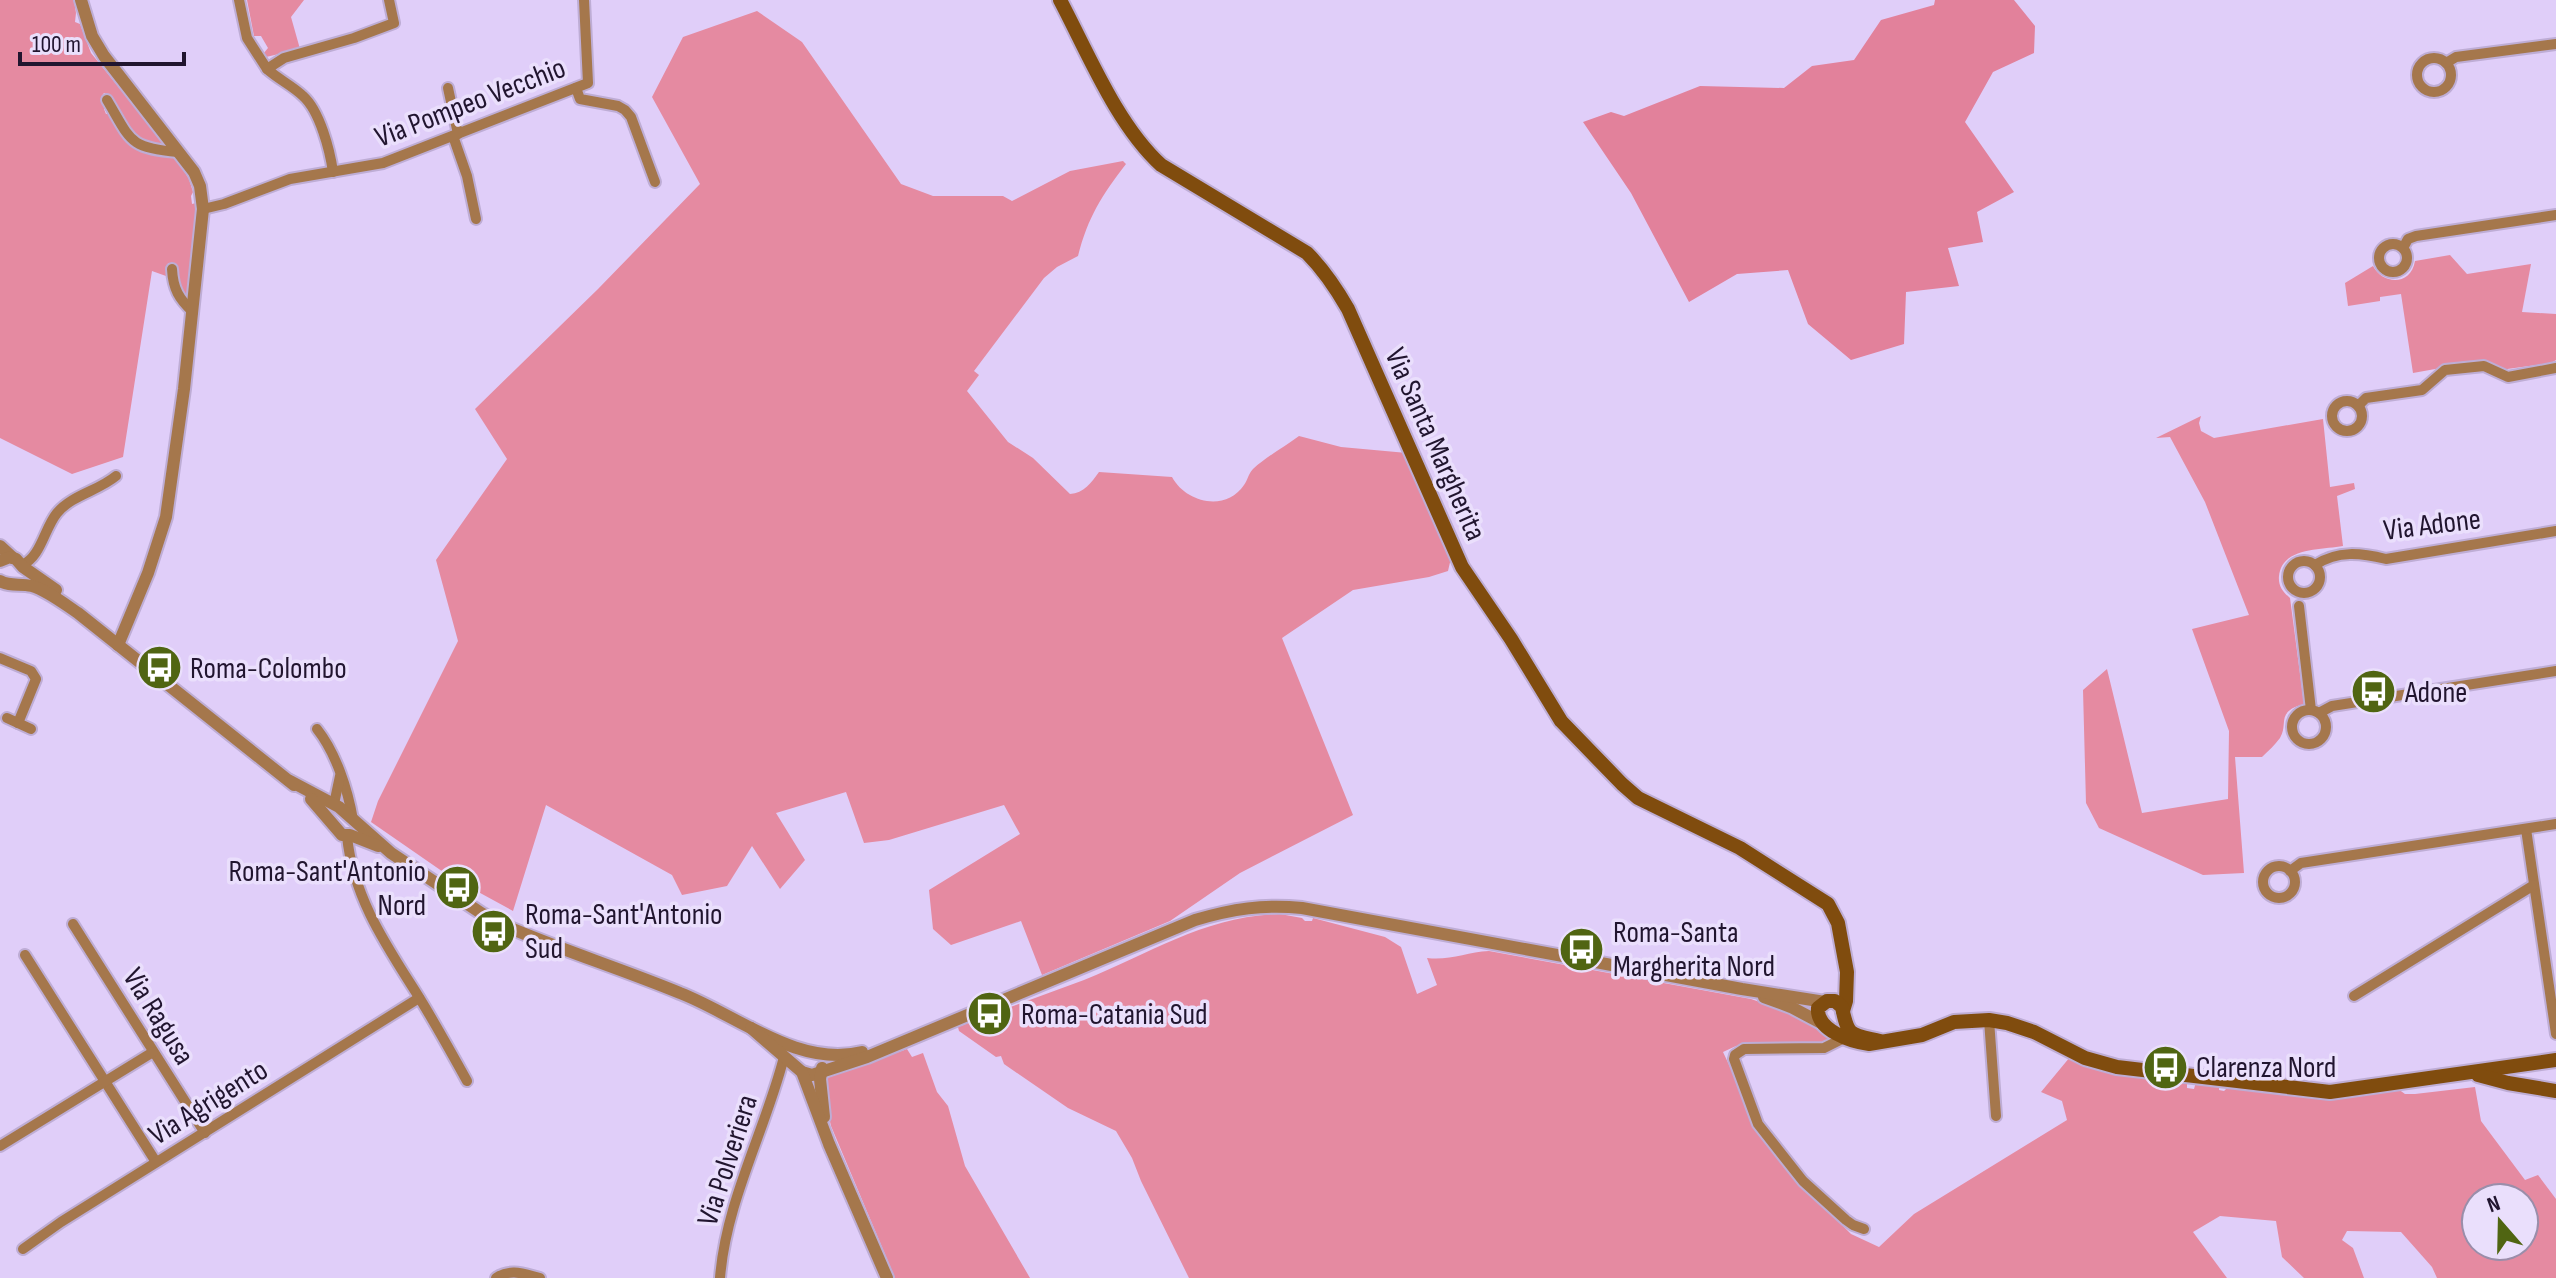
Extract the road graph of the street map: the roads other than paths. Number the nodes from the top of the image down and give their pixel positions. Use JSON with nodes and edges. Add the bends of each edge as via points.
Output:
{"nodes":[{"id":1,"x":81,"y":0,"type":"edge"},
{"id":2,"x":239,"y":0,"type":"edge"},
{"id":3,"x":389,"y":0,"type":"edge"},
{"id":4,"x":584,"y":0,"type":"edge"},
{"id":5,"x":1060,"y":0,"type":"edge"},
{"id":6,"x":2556,"y":44,"type":"edge"},
{"id":7,"x":2446,"y":63,"type":"dead end"},
{"id":8,"x":267,"y":69,"type":"junction"},
{"id":9,"x":448,"y":88,"type":"dead end"},
{"id":10,"x":576,"y":88,"type":"junction"},
{"id":11,"x":107,"y":100,"type":"dead end"},
{"id":12,"x":456,"y":135,"type":"junction"},
{"id":13,"x":178,"y":152,"type":"junction"},
{"id":14,"x":333,"y":172,"type":"junction"},
{"id":15,"x":655,"y":182,"type":"dead end"},
{"id":16,"x":204,"y":214,"type":"junction"},
{"id":17,"x":2556,"y":215,"type":"edge"},
{"id":18,"x":476,"y":219,"type":"dead end"},
{"id":19,"x":2403,"y":248,"type":"dead end"},
{"id":20,"x":172,"y":269,"type":"dead end"},
{"id":21,"x":193,"y":312,"type":"junction"},
{"id":22,"x":2556,"y":368,"type":"edge"},
{"id":23,"x":2358,"y":406,"type":"dead end"},
{"id":24,"x":116,"y":476,"type":"dead end"},
{"id":25,"x":2556,"y":531,"type":"edge"},
{"id":26,"x":0,"y":546,"type":"edge"},
{"id":27,"x":14,"y":563,"type":"edge"},
{"id":28,"x":2315,"y":565,"type":"dead end"},
{"id":29,"x":10,"y":583,"type":"edge"},
{"id":30,"x":0,"y":599,"type":"edge"},
{"id":31,"x":2299,"y":606,"type":"dead end"},
{"id":32,"x":78,"y":613,"type":"junction"},
{"id":33,"x":118,"y":645,"type":"junction"},
{"id":34,"x":0,"y":658,"type":"edge"},
{"id":35,"x":2556,"y":671,"type":"edge"},
{"id":36,"x":31,"y":729,"type":"dead end"},
{"id":37,"x":317,"y":729,"type":"dead end"},
{"id":38,"x":340,"y":774,"type":"junction"},
{"id":39,"x":330,"y":808,"type":"junction"},
{"id":40,"x":354,"y":821,"type":"junction"},
{"id":41,"x":2556,"y":824,"type":"edge"},
{"id":42,"x":2526,"y":829,"type":"junction"},
{"id":43,"x":348,"y":836,"type":"junction"},
{"id":44,"x":391,"y":853,"type":"junction"},
{"id":45,"x":2290,"y":871,"type":"dead end"},
{"id":46,"x":2534,"y":885,"type":"junction"},
{"id":47,"x":73,"y":924,"type":"dead end"},
{"id":48,"x":25,"y":955,"type":"dead end"},
{"id":49,"x":1845,"y":955,"type":"junction"},
{"id":50,"x":1742,"y":989,"type":"junction"},
{"id":51,"x":2354,"y":996,"type":"dead end"},
{"id":52,"x":419,"y":998,"type":"junction"},
{"id":53,"x":1826,"y":1001,"type":"junction"},
{"id":54,"x":1842,"y":1015,"type":"junction"},
{"id":55,"x":1989,"y":1020,"type":"junction"},
{"id":56,"x":1825,"y":1025,"type":"junction"},
{"id":57,"x":751,"y":1028,"type":"junction"},
{"id":58,"x":2556,"y":1034,"type":"edge"},
{"id":59,"x":1844,"y":1038,"type":"junction"},
{"id":60,"x":1880,"y":1041,"type":"junction"},
{"id":61,"x":896,"y":1044,"type":"junction"},
{"id":62,"x":153,"y":1052,"type":"junction"},
{"id":63,"x":816,"y":1053,"type":"junction"},
{"id":64,"x":784,"y":1057,"type":"junction"},
{"id":65,"x":2556,"y":1060,"type":"edge"},
{"id":66,"x":2519,"y":1064,"type":"junction"},
{"id":67,"x":801,"y":1071,"type":"junction"},
{"id":68,"x":820,"y":1071,"type":"junction"},
{"id":69,"x":2470,"y":1073,"type":"junction"},
{"id":70,"x":467,"y":1081,"type":"dead end"},
{"id":71,"x":105,"y":1082,"type":"junction"},
{"id":72,"x":2522,"y":1084,"type":"junction"},
{"id":73,"x":2556,"y":1091,"type":"edge"},
{"id":74,"x":1996,"y":1116,"type":"dead end"},
{"id":75,"x":205,"y":1133,"type":"junction"},
{"id":76,"x":829,"y":1144,"type":"junction"},
{"id":77,"x":0,"y":1146,"type":"edge"},
{"id":78,"x":156,"y":1162,"type":"junction"},
{"id":79,"x":1864,"y":1229,"type":"dead end"},
{"id":80,"x":23,"y":1249,"type":"dead end"},
{"id":81,"x":496,"y":1278,"type":"edge"},
{"id":82,"x":540,"y":1278,"type":"edge"},
{"id":83,"x":720,"y":1278,"type":"edge"},
{"id":84,"x":887,"y":1278,"type":"edge"}],
"edges":[{"from":1,"to":13,"type":"street","via":[[104,56]]},
{"from":2,"to":8,"type":"street","via":[[247,38]]},
{"from":3,"to":8,"type":"street","via":[[394,23],[284,58]]},
{"from":4,"to":10,"type":"street","name":"Via Pompeo Vecchio","via":[[588,83]]},
{"from":5,"to":49,"type":"main road","name":"Via Santa Margherita","via":[[1128,128],[1147,152],[1307,253],[1335,287],[1462,567],[1568,731],[1638,798],[1725,840],[1828,904]]},
{"from":6,"to":7,"type":"street","via":[[2456,57]]},
{"from":8,"to":14,"type":"street","via":[[309,102],[330,149]]},
{"from":9,"to":12,"type":"street"},
{"from":10,"to":12,"type":"street","name":"Via Pompeo Vecchio"},
{"from":10,"to":15,"type":"street","via":[[580,99],[618,106],[631,117]]},
{"from":11,"to":13,"type":"street","via":[[131,140],[142,147]]},
{"from":12,"to":14,"type":"street","name":"Via Pompeo Vecchio","via":[[383,163]]},
{"from":12,"to":18,"type":"street"},
{"from":13,"to":16,"type":"street","via":[[200,186]]},
{"from":14,"to":16,"type":"street","name":"Via Pompeo Vecchio","via":[[290,179]]},
{"from":16,"to":21,"type":"street"},
{"from":17,"to":19,"type":"street","via":[[2416,236]]},
{"from":20,"to":21,"type":"street","via":[[173,286]]},
{"from":21,"to":33,"type":"street","via":[[166,517]]},
{"from":22,"to":23,"type":"street","via":[[2508,377],[2484,366],[2445,370],[2422,390],[2366,398]]},
{"from":24,"to":27,"type":"street","via":[[61,508],[37,551],[26,563]]},
{"from":25,"to":28,"type":"street","name":"Via Adone","via":[[2386,559],[2358,552]]},
{"from":26,"to":27,"type":"street"},
{"from":27,"to":29,"type":"street","via":[[23,576]]},
{"from":27,"to":32,"type":"street","via":[[58,592]]},
{"from":29,"to":30,"type":"street"},
{"from":29,"to":32,"type":"street","via":[[41,589]]},
{"from":31,"to":35,"type":"street","via":[[2315,711]]},
{"from":32,"to":33,"type":"street"},
{"from":33,"to":39,"type":"street"},
{"from":34,"to":36,"type":"street","via":[[31,671],[36,679],[12,720]]},
{"from":37,"to":38,"type":"street"},
{"from":38,"to":39,"type":"street"},
{"from":38,"to":40,"type":"street"},
{"from":39,"to":40,"type":"street"},
{"from":39,"to":43,"type":"street","via":[[342,835]]},
{"from":40,"to":43,"type":"street"},
{"from":40,"to":44,"type":"street"},
{"from":41,"to":42,"type":"street"},
{"from":42,"to":45,"type":"street","via":[[2301,863]]},
{"from":42,"to":46,"type":"street"},
{"from":43,"to":44,"type":"street"},
{"from":43,"to":52,"type":"street","via":[[357,885],[374,925]]},
{"from":44,"to":57,"type":"street","via":[[503,925],[683,993]]},
{"from":46,"to":51,"type":"street"},
{"from":46,"to":58,"type":"street"},
{"from":47,"to":62,"type":"street","name":"Via Ragusa"},
{"from":48,"to":71,"type":"street"},
{"from":49,"to":53,"type":"main road","via":[[1842,979]]},
{"from":49,"to":54,"type":"main road","name":"Via Santa Margherita"},
{"from":50,"to":53,"type":"street"},
{"from":50,"to":56,"type":"street"},
{"from":50,"to":61,"type":"street","via":[[1272,905],[1195,920]]},
{"from":52,"to":70,"type":"street"},
{"from":52,"to":75,"type":"street","name":"Via Agrigento"},
{"from":53,"to":54,"type":"main road","via":[[1839,1004]]},
{"from":53,"to":56,"type":"main road","via":[[1817,1012]]},
{"from":54,"to":56,"type":"main road","via":[[1836,1025]]},
{"from":54,"to":60,"type":"main road","via":[[1857,1036]]},
{"from":55,"to":60,"type":"main road","via":[[1954,1022],[1922,1035]]},
{"from":55,"to":69,"type":"main road","via":[[2034,1032],[2085,1058],[2117,1067],[2330,1092]]},
{"from":55,"to":74,"type":"street"},
{"from":56,"to":59,"type":"main road"},
{"from":57,"to":63,"type":"street"},
{"from":57,"to":64,"type":"street"},
{"from":59,"to":60,"type":"main road"},
{"from":59,"to":79,"type":"street","via":[[1824,1048],[1744,1049],[1734,1059],[1758,1124],[1786,1162],[1846,1220]]},
{"from":61,"to":63,"type":"street","via":[[854,1054]]},
{"from":61,"to":68,"type":"street"},
{"from":62,"to":71,"type":"street"},
{"from":62,"to":75,"type":"street","name":"Via Ragusa"},
{"from":63,"to":67,"type":"street","via":[[802,1055]]},
{"from":63,"to":68,"type":"street","via":[[822,1060]]},
{"from":64,"to":67,"type":"street"},
{"from":64,"to":83,"type":"street","name":"Via Polveriera","via":[[726,1234]]},
{"from":65,"to":66,"type":"main road"},
{"from":66,"to":69,"type":"main road"},
{"from":66,"to":72,"type":"main road","via":[[2516,1075]]},
{"from":67,"to":68,"type":"street"},
{"from":67,"to":76,"type":"street"},
{"from":68,"to":76,"type":"street"},
{"from":69,"to":72,"type":"main road"},
{"from":71,"to":77,"type":"street"},
{"from":71,"to":78,"type":"street"},
{"from":72,"to":73,"type":"main road"},
{"from":75,"to":78,"type":"street","name":"Via Agrigento"},
{"from":76,"to":84,"type":"street"},
{"from":78,"to":80,"type":"street","name":"Via Agrigento"},
{"from":81,"to":82,"type":"street","via":[[505,1272]]}]}
